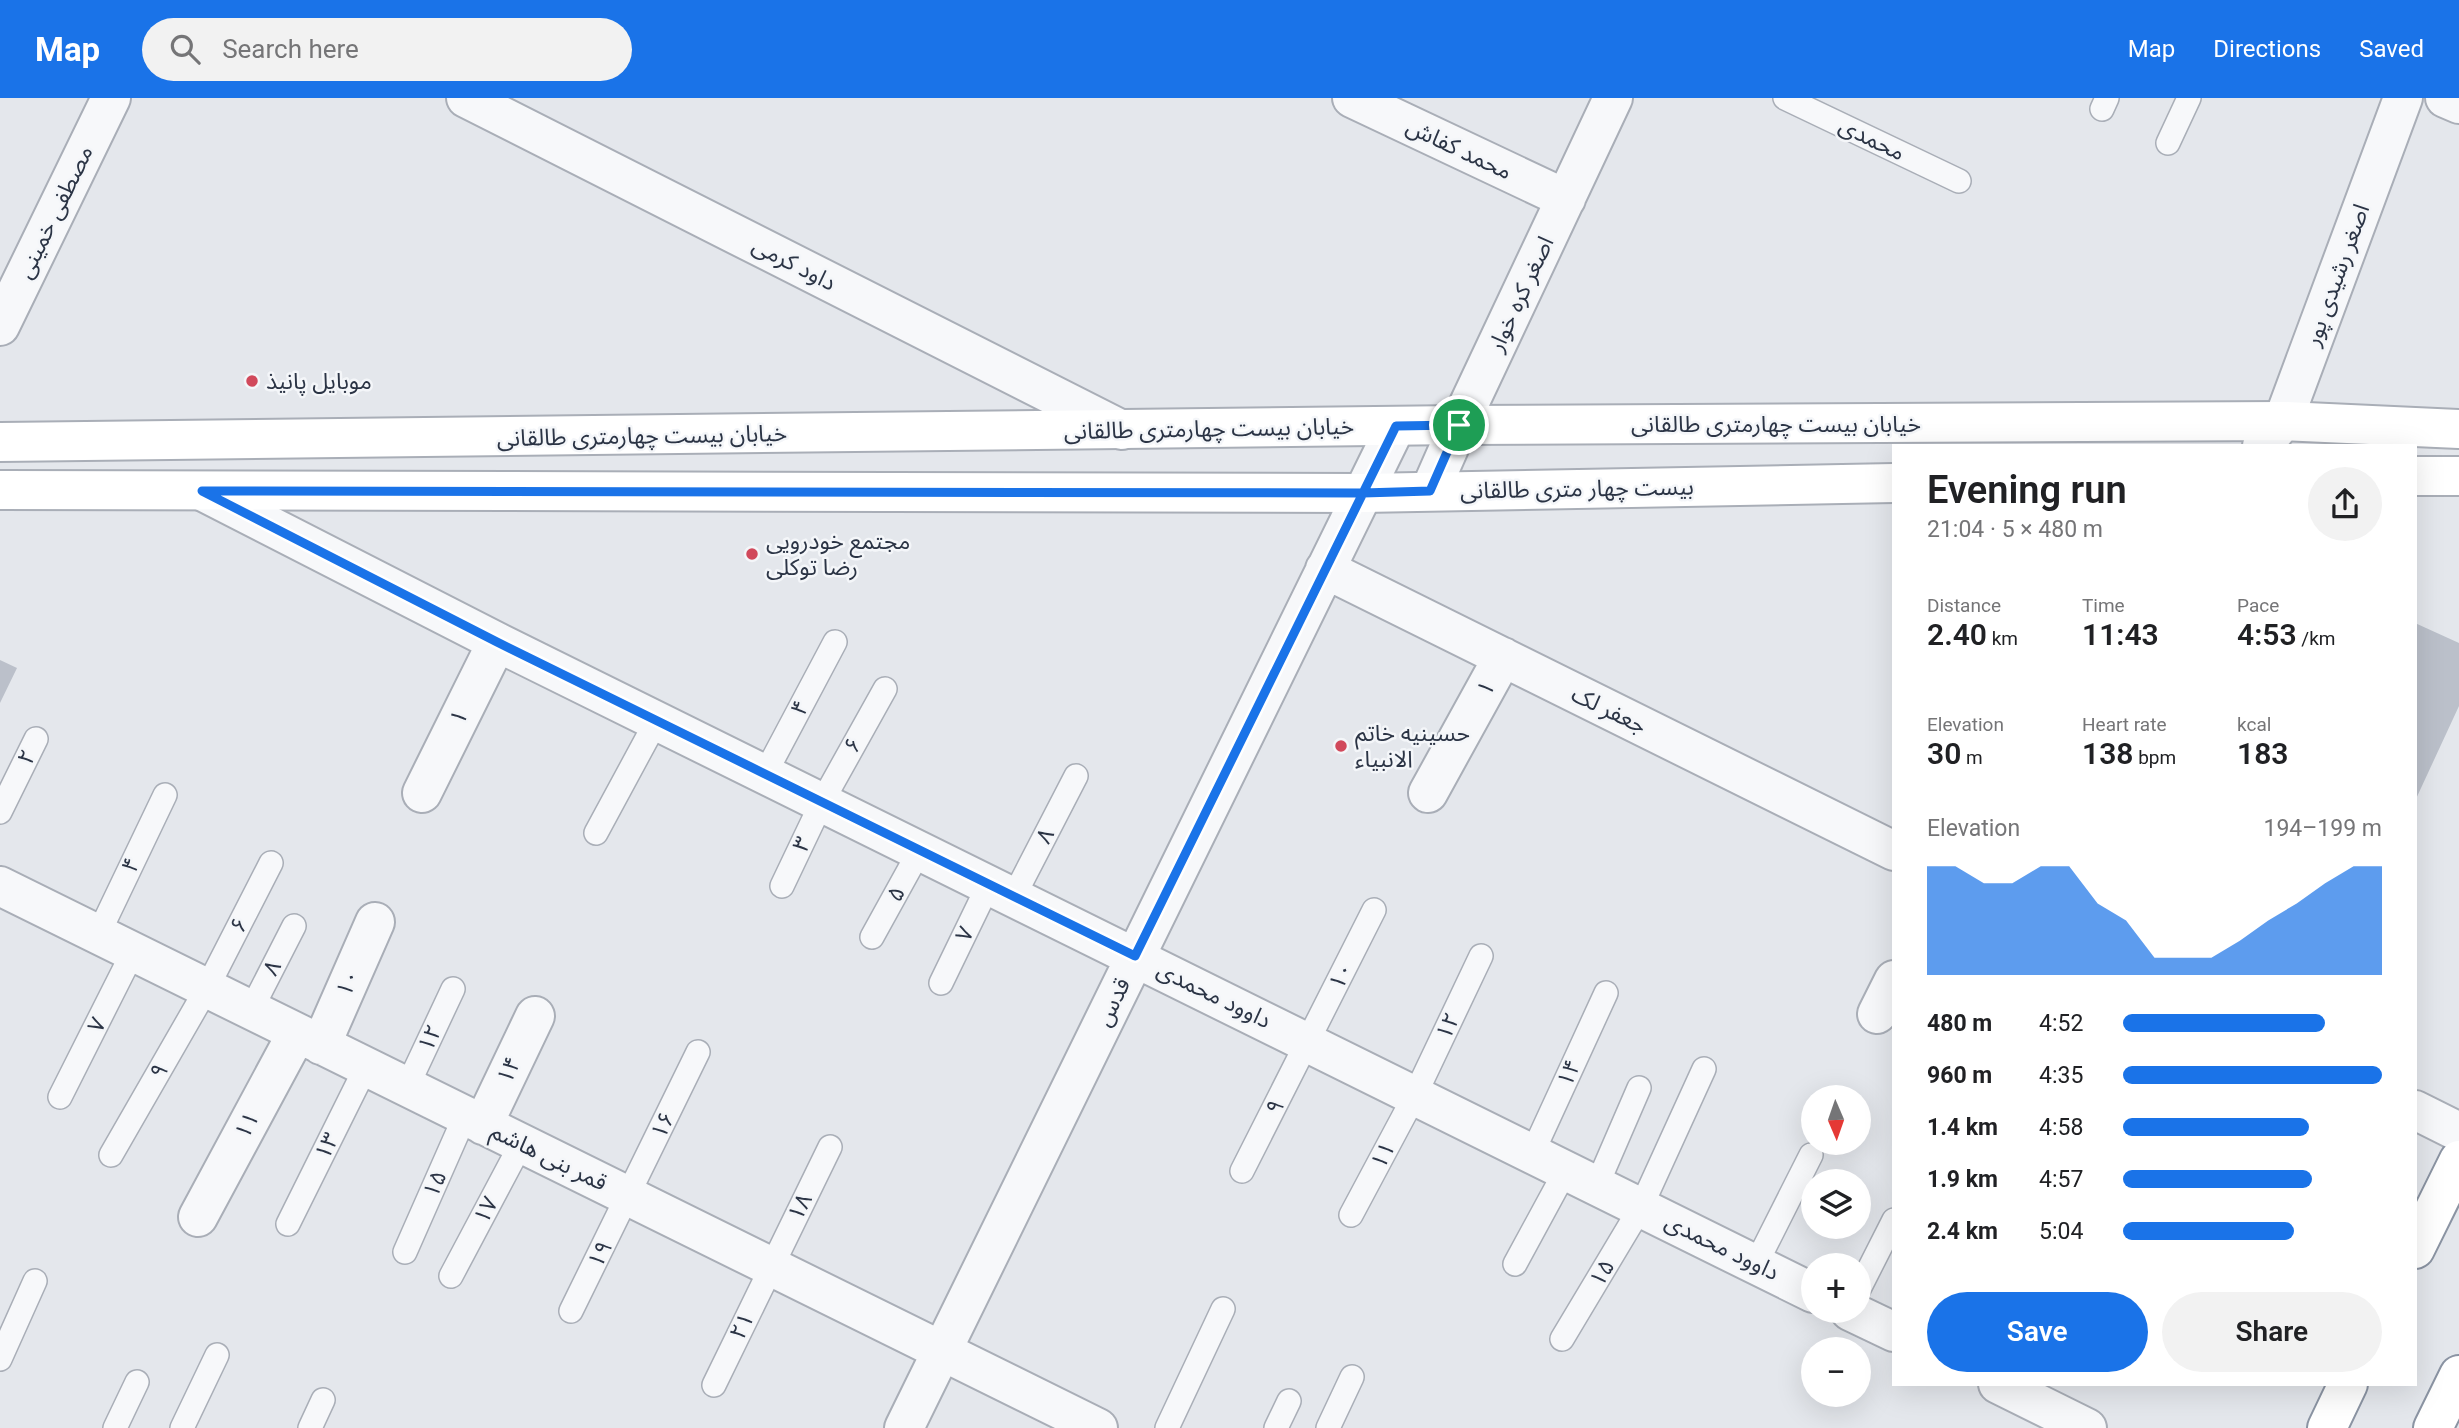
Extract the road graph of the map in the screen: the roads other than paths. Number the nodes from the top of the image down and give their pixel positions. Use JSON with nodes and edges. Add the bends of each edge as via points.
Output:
{"nodes":[{"id":1,"x":111,"y":98,"type":"edge"},
{"id":2,"x":467,"y":98,"type":"edge"},
{"id":3,"x":1353,"y":98,"type":"edge"},
{"id":4,"x":1613,"y":98,"type":"edge"},
{"id":5,"x":1785,"y":98,"type":"edge"},
{"id":6,"x":2189,"y":98,"type":"edge"},
{"id":7,"x":2403,"y":98,"type":"edge"},
{"id":8,"x":2445,"y":98,"type":"edge"},
{"id":9,"x":2459,"y":104,"type":"edge"},
{"id":10,"x":2168,"y":143,"type":"dead end"},
{"id":11,"x":1959,"y":181,"type":"dead end"},
{"id":12,"x":1566,"y":199,"type":"junction"},
{"id":13,"x":0,"y":326,"type":"edge"},
{"id":14,"x":1459,"y":425,"type":"junction"},
{"id":15,"x":1396,"y":426,"type":"junction"},
{"id":16,"x":2459,"y":429,"type":"edge"},
{"id":17,"x":1122,"y":430,"type":"junction"},
{"id":18,"x":2272,"y":434,"type":"edge"},
{"id":19,"x":0,"y":442,"type":"edge"},
{"id":20,"x":2417,"y":476,"type":"edge"},
{"id":21,"x":2459,"y":476,"type":"edge"},
{"id":22,"x":1892,"y":483,"type":"edge"},
{"id":23,"x":0,"y":490,"type":"edge"},
{"id":24,"x":202,"y":491,"type":"junction"},
{"id":25,"x":1430,"y":491,"type":"junction"},
{"id":26,"x":1363,"y":493,"type":"junction"},
{"id":27,"x":1325,"y":569,"type":"junction"},
{"id":28,"x":497,"y":642,"type":"junction"},
{"id":29,"x":835,"y":642,"type":"dead end"},
{"id":30,"x":1503,"y":657,"type":"junction"},
{"id":31,"x":884,"y":689,"type":"dead end"},
{"id":32,"x":657,"y":720,"type":"junction"},
{"id":33,"x":36,"y":739,"type":"dead end"},
{"id":34,"x":765,"y":774,"type":"junction"},
{"id":35,"x":1076,"y":776,"type":"dead end"},
{"id":36,"x":422,"y":793,"type":"dead end"},
{"id":37,"x":1429,"y":793,"type":"dead end"},
{"id":38,"x":165,"y":795,"type":"dead end"},
{"id":39,"x":822,"y":802,"type":"junction"},
{"id":40,"x":0,"y":812,"type":"edge"},
{"id":41,"x":596,"y":832,"type":"dead end"},
{"id":42,"x":920,"y":850,"type":"junction"},
{"id":43,"x":1892,"y":850,"type":"edge"},
{"id":44,"x":271,"y":863,"type":"dead end"},
{"id":45,"x":0,"y":886,"type":"edge"},
{"id":46,"x":782,"y":886,"type":"dead end"},
{"id":47,"x":1002,"y":890,"type":"junction"},
{"id":48,"x":1374,"y":910,"type":"dead end"},
{"id":49,"x":375,"y":922,"type":"dead end"},
{"id":50,"x":294,"y":926,"type":"dead end"},
{"id":51,"x":98,"y":934,"type":"junction"},
{"id":52,"x":872,"y":937,"type":"dead end"},
{"id":53,"x":133,"y":952,"type":"junction"},
{"id":54,"x":1135,"y":956,"type":"junction"},
{"id":55,"x":1481,"y":956,"type":"dead end"},
{"id":56,"x":941,"y":984,"type":"dead end"},
{"id":57,"x":1892,"y":984,"type":"edge"},
{"id":58,"x":207,"y":988,"type":"junction"},
{"id":59,"x":453,"y":989,"type":"dead end"},
{"id":60,"x":1605,"y":993,"type":"dead end"},
{"id":61,"x":250,"y":1010,"type":"junction"},
{"id":62,"x":1877,"y":1014,"type":"dead end"},
{"id":63,"x":535,"y":1016,"type":"dead end"},
{"id":64,"x":309,"y":1039,"type":"junction"},
{"id":65,"x":1308,"y":1042,"type":"junction"},
{"id":66,"x":698,"y":1052,"type":"dead end"},
{"id":67,"x":366,"y":1067,"type":"junction"},
{"id":68,"x":1704,"y":1069,"type":"dead end"},
{"id":69,"x":407,"y":1087,"type":"junction"},
{"id":70,"x":1639,"y":1088,"type":"dead end"},
{"id":71,"x":1415,"y":1095,"type":"junction"},
{"id":72,"x":60,"y":1097,"type":"dead end"},
{"id":73,"x":2417,"y":1111,"type":"edge"},
{"id":74,"x":474,"y":1121,"type":"junction"},
{"id":75,"x":2459,"y":1132,"type":"edge"},
{"id":76,"x":520,"y":1144,"type":"junction"},
{"id":77,"x":830,"y":1147,"type":"dead end"},
{"id":78,"x":1532,"y":1154,"type":"junction"},
{"id":79,"x":111,"y":1155,"type":"dead end"},
{"id":80,"x":1811,"y":1155,"type":"dead end"},
{"id":81,"x":2459,"y":1160,"type":"edge"},
{"id":82,"x":1242,"y":1171,"type":"dead end"},
{"id":83,"x":1582,"y":1178,"type":"junction"},
{"id":84,"x":629,"y":1197,"type":"junction"},
{"id":85,"x":1641,"y":1207,"type":"junction"},
{"id":86,"x":1351,"y":1215,"type":"dead end"},
{"id":87,"x":198,"y":1217,"type":"dead end"},
{"id":88,"x":288,"y":1224,"type":"dead end"},
{"id":89,"x":1892,"y":1224,"type":"edge"},
{"id":90,"x":2417,"y":1245,"type":"edge"},
{"id":91,"x":405,"y":1252,"type":"dead end"},
{"id":92,"x":1515,"y":1264,"type":"dead end"},
{"id":93,"x":1756,"y":1264,"type":"junction"},
{"id":94,"x":1871,"y":1265,"type":"edge"},
{"id":95,"x":771,"y":1268,"type":"junction"},
{"id":96,"x":451,"y":1276,"type":"dead end"},
{"id":97,"x":36,"y":1281,"type":"dead end"},
{"id":98,"x":1801,"y":1287,"type":"edge"},
{"id":99,"x":1223,"y":1309,"type":"dead end"},
{"id":100,"x":571,"y":1311,"type":"dead end"},
{"id":101,"x":1871,"y":1321,"type":"edge"},
{"id":102,"x":1892,"y":1331,"type":"edge"},
{"id":103,"x":1562,"y":1339,"type":"dead end"},
{"id":104,"x":941,"y":1352,"type":"junction"},
{"id":105,"x":217,"y":1355,"type":"dead end"},
{"id":106,"x":0,"y":1359,"type":"edge"},
{"id":107,"x":2459,"y":1375,"type":"edge"},
{"id":108,"x":1352,"y":1377,"type":"dead end"},
{"id":109,"x":136,"y":1382,"type":"dead end"},
{"id":110,"x":714,"y":1385,"type":"dead end"},
{"id":111,"x":2002,"y":1386,"type":"edge"},
{"id":112,"x":2347,"y":1386,"type":"edge"},
{"id":113,"x":323,"y":1401,"type":"dead end"},
{"id":114,"x":1289,"y":1401,"type":"dead end"},
{"id":115,"x":115,"y":1428,"type":"edge"},
{"id":116,"x":182,"y":1428,"type":"edge"},
{"id":117,"x":310,"y":1428,"type":"edge"},
{"id":118,"x":904,"y":1428,"type":"edge"},
{"id":119,"x":1098,"y":1428,"type":"edge"},
{"id":120,"x":1167,"y":1428,"type":"edge"},
{"id":121,"x":1276,"y":1428,"type":"edge"},
{"id":122,"x":1328,"y":1428,"type":"edge"},
{"id":123,"x":2087,"y":1428,"type":"edge"},
{"id":124,"x":2327,"y":1428,"type":"edge"},
{"id":125,"x":2433,"y":1428,"type":"edge"}],
"edges":[{"from":1,"to":13,"type":"street","name":"مصطفی خمینی"},
{"from":2,"to":17,"type":"street","name":"داود کرمی"},
{"from":3,"to":12,"type":"street","name":"محمد کفاش"},
{"from":4,"to":12,"type":"street","name":"اصغر کره خوار"},
{"from":5,"to":11,"type":"lane","name":"محمدی"},
{"from":6,"to":10,"type":"lane"},
{"from":7,"to":18,"type":"street","name":"اصغر رشیدی پور"},
{"from":8,"to":9,"type":"street"},
{"from":12,"to":14,"type":"street","name":"اصغر کره خوار"},
{"from":14,"to":15,"type":"main road","name":"خیابان بیست چهارمتری طالقانی"},
{"from":14,"to":18,"type":"main road","name":"خیابان بیست چهارمتری طالقانی"},
{"from":14,"to":25,"type":"street","name":"اصغر کره خوار"},
{"from":15,"to":17,"type":"main road","name":"خیابان بیست چهارمتری طالقانی"},
{"from":15,"to":26,"type":"street","name":"قدس"},
{"from":16,"to":18,"type":"main road","name":"خیابان بیست چهارمتری طالقانی"},
{"from":17,"to":19,"type":"main road","name":"خیابان بیست چهارمتری طالقانی"},
{"from":20,"to":21,"type":"main road"},
{"from":22,"to":25,"type":"main road","name":"بیست چهار متری طالقانی"},
{"from":23,"to":24,"type":"main road","name":"بیست چهار متری طالقانی"},
{"from":24,"to":26,"type":"main road","name":"بیست چهار متری طالقانی"},
{"from":24,"to":28,"type":"street","name":"داوود محمدی"},
{"from":25,"to":26,"type":"main road","name":"بیست چهار متری طالقانی"},
{"from":26,"to":27,"type":"street","name":"قدس"},
{"from":27,"to":30,"type":"street","name":"جعفر لک"},
{"from":27,"to":54,"type":"street","name":"قدس"},
{"from":28,"to":32,"type":"street","name":"داوود محمدی"},
{"from":28,"to":36,"type":"street","name":"۱"},
{"from":29,"to":34,"type":"lane","name":"۴"},
{"from":30,"to":37,"type":"street","name":"۱"},
{"from":30,"to":43,"type":"street","name":"جعفر لک"},
{"from":31,"to":39,"type":"lane","name":"۶"},
{"from":32,"to":34,"type":"street","name":"داوود محمدی"},
{"from":32,"to":41,"type":"lane"},
{"from":33,"to":40,"type":"lane","name":"۲"},
{"from":34,"to":39,"type":"street","name":"داوود محمدی"},
{"from":35,"to":47,"type":"lane","name":"۸"},
{"from":38,"to":51,"type":"lane","name":"۴"},
{"from":39,"to":42,"type":"street","name":"داوود محمدی"},
{"from":39,"to":46,"type":"lane","name":"۳"},
{"from":42,"to":47,"type":"street","name":"داوود محمدی"},
{"from":42,"to":52,"type":"lane","name":"۵"},
{"from":44,"to":58,"type":"lane","name":"۶"},
{"from":45,"to":51,"type":"street","name":"قمر بنی هاشم"},
{"from":47,"to":54,"type":"street","name":"داوود محمدی"},
{"from":47,"to":56,"type":"lane","name":"۷"},
{"from":48,"to":65,"type":"lane","name":"۱۰"},
{"from":49,"to":64,"type":"street","name":"۱۰"},
{"from":50,"to":61,"type":"lane","name":"۸"},
{"from":51,"to":53,"type":"street","name":"قمر بنی هاشم"},
{"from":53,"to":58,"type":"street","name":"قمر بنی هاشم"},
{"from":53,"to":72,"type":"lane","name":"۷"},
{"from":54,"to":65,"type":"street","name":"داوود محمدی"},
{"from":54,"to":104,"type":"street","name":"قدس"},
{"from":55,"to":71,"type":"lane","name":"۱۲"},
{"from":57,"to":62,"type":"street"},
{"from":58,"to":61,"type":"street","name":"قمر بنی هاشم"},
{"from":58,"to":79,"type":"lane","name":"۹"},
{"from":59,"to":69,"type":"lane","name":"۱۲"},
{"from":60,"to":78,"type":"lane","name":"۱۴"},
{"from":61,"to":64,"type":"street","name":"قمر بنی هاشم"},
{"from":63,"to":74,"type":"street","name":"۱۴"},
{"from":64,"to":67,"type":"street","name":"قمر بنی هاشم"},
{"from":64,"to":87,"type":"street","name":"۱۱"},
{"from":65,"to":71,"type":"street","name":"داوود محمدی"},
{"from":65,"to":82,"type":"lane","name":"۹"},
{"from":66,"to":84,"type":"lane","name":"۱۶"},
{"from":67,"to":69,"type":"street","name":"قمر بنی هاشم"},
{"from":67,"to":88,"type":"lane","name":"۱۳"},
{"from":68,"to":85,"type":"lane","name":"۱۵"},
{"from":69,"to":74,"type":"street","name":"قمر بنی هاشم"},
{"from":70,"to":83,"type":"lane"},
{"from":71,"to":78,"type":"street","name":"داوود محمدی"},
{"from":71,"to":86,"type":"lane","name":"۱۱"},
{"from":73,"to":75,"type":"street"},
{"from":74,"to":76,"type":"street","name":"قمر بنی هاشم"},
{"from":74,"to":91,"type":"lane","name":"۱۵"},
{"from":76,"to":84,"type":"street","name":"قمر بنی هاشم"},
{"from":76,"to":96,"type":"lane","name":"۱۷"},
{"from":77,"to":95,"type":"lane","name":"۱۸"},
{"from":78,"to":83,"type":"street","name":"داوود محمدی"},
{"from":80,"to":93,"type":"lane"},
{"from":81,"to":90,"type":"main road"},
{"from":83,"to":85,"type":"street","name":"داوود محمدی"},
{"from":83,"to":92,"type":"lane"},
{"from":84,"to":95,"type":"street","name":"قمر بنی هاشم"},
{"from":84,"to":100,"type":"lane","name":"۱۹"},
{"from":85,"to":93,"type":"street","name":"داوود محمدی"},
{"from":85,"to":103,"type":"lane","name":"۱۵"},
{"from":89,"to":94,"type":"lane"},
{"from":93,"to":98,"type":"street","name":"داوود محمدی"},
{"from":95,"to":104,"type":"street","name":"قمر بنی هاشم"},
{"from":95,"to":110,"type":"lane","name":"۲۱"},
{"from":97,"to":106,"type":"lane"},
{"from":99,"to":120,"type":"lane"},
{"from":101,"to":102,"type":"street"},
{"from":104,"to":118,"type":"street","name":"قدس"},
{"from":104,"to":119,"type":"street","name":"قمر بنی هاشم"},
{"from":105,"to":116,"type":"lane"},
{"from":107,"to":125,"type":"main road"},
{"from":108,"to":122,"type":"lane"},
{"from":109,"to":115,"type":"lane"},
{"from":111,"to":123,"type":"street"},
{"from":112,"to":124,"type":"main road"},
{"from":113,"to":117,"type":"lane"},
{"from":114,"to":121,"type":"lane"}]}
